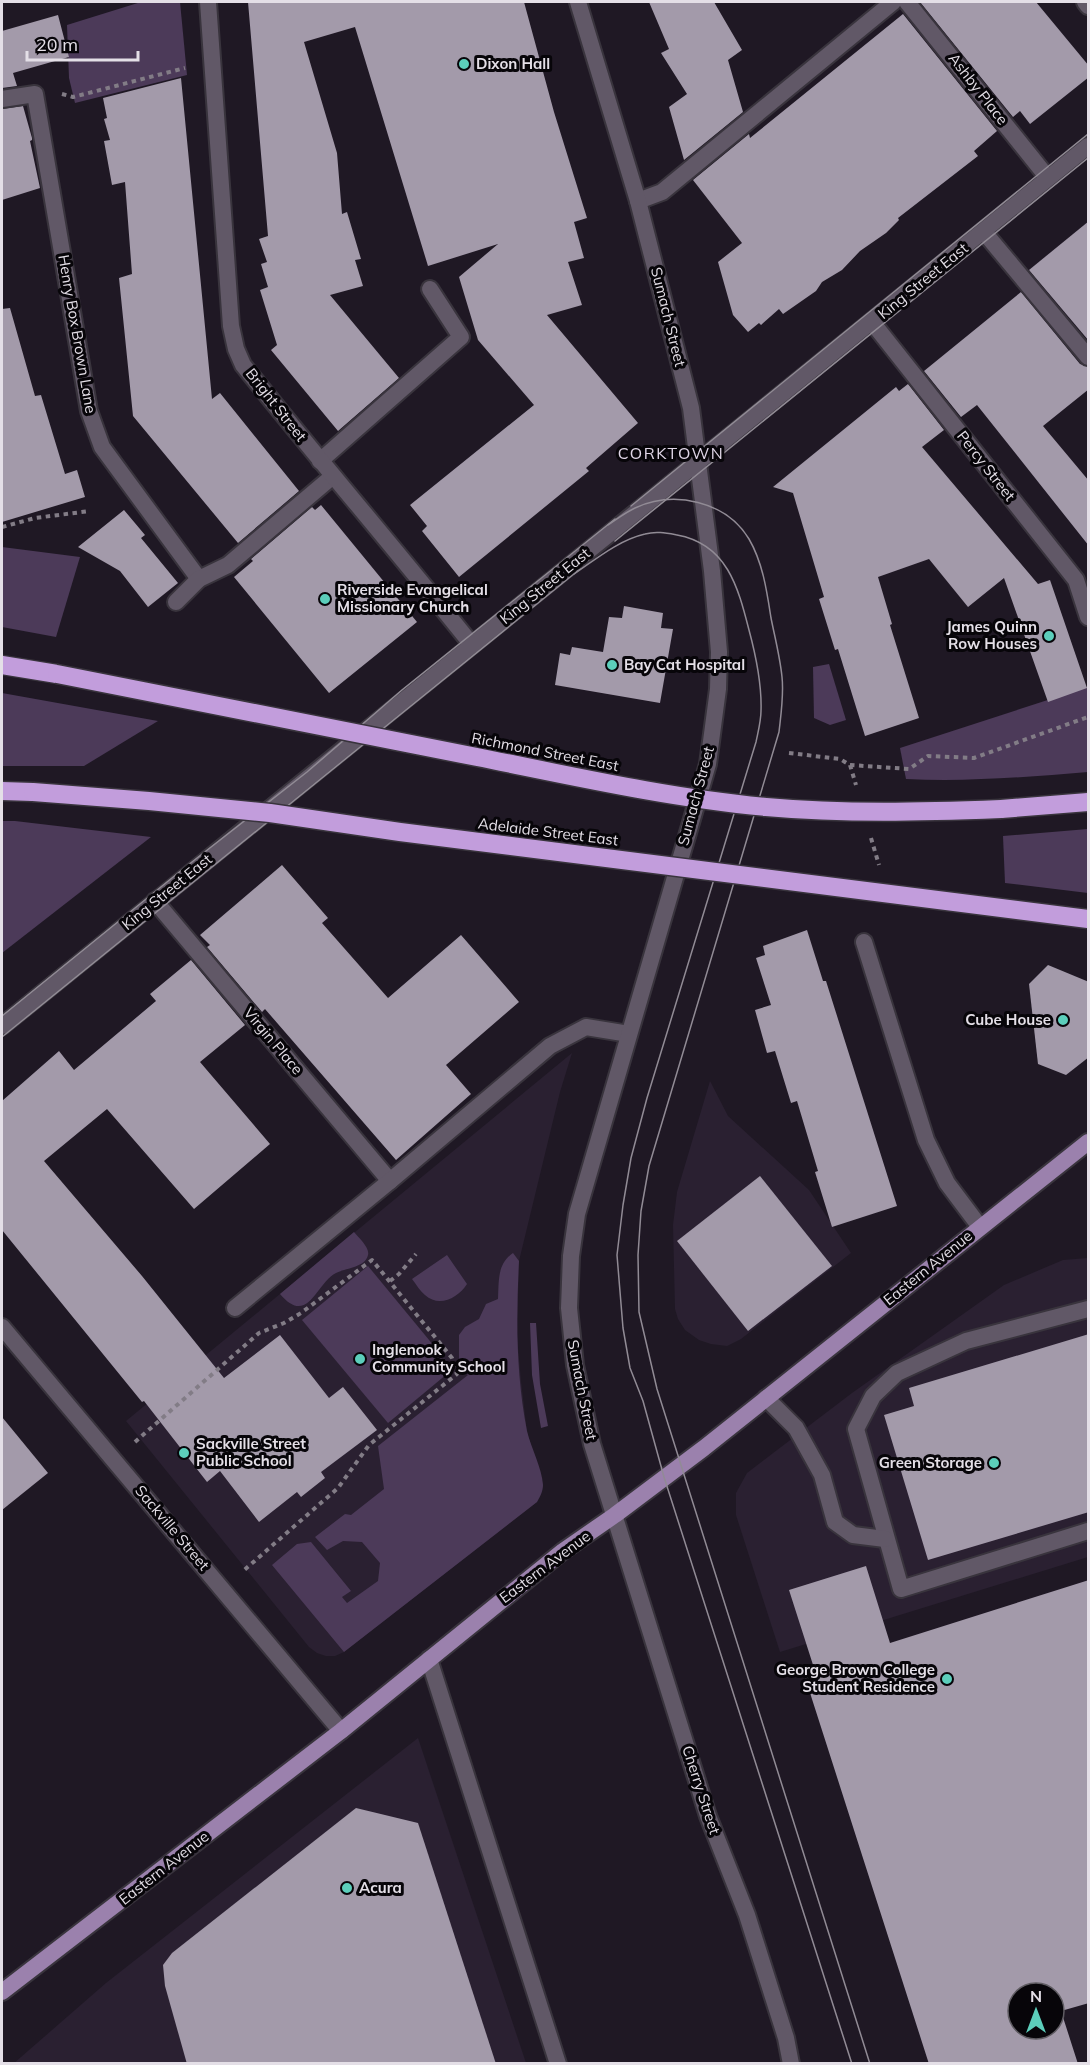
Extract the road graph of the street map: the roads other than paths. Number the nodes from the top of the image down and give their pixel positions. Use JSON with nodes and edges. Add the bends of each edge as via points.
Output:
{"nodes":[{"id":1,"x":208,"y":2,"type":"edge"},
{"id":2,"x":578,"y":2,"type":"edge"},
{"id":3,"x":893,"y":2,"type":"edge"},
{"id":4,"x":907,"y":2,"type":"edge"},
{"id":5,"x":1085,"y":2,"type":"edge"},
{"id":6,"x":1089,"y":6,"type":"edge"},
{"id":7,"x":2,"y":99,"type":"edge"},
{"id":8,"x":1089,"y":146,"type":"edge"},
{"id":9,"x":1048,"y":178,"type":"junction"},
{"id":10,"x":638,"y":201,"type":"junction"},
{"id":11,"x":984,"y":232,"type":"junction"},
{"id":12,"x":430,"y":289,"type":"dead end"},
{"id":13,"x":872,"y":322,"type":"junction"},
{"id":14,"x":1089,"y":357,"type":"edge"},
{"id":15,"x":320,"y":461,"type":"junction"},
{"id":16,"x":698,"y":463,"type":"junction"},
{"id":17,"x":333,"y":476,"type":"junction"},
{"id":18,"x":199,"y":579,"type":"junction"},
{"id":19,"x":176,"y":602,"type":"dead end"},
{"id":20,"x":1089,"y":617,"type":"edge"},
{"id":21,"x":472,"y":645,"type":"junction"},
{"id":22,"x":2,"y":665,"type":"edge"},
{"id":23,"x":2,"y":791,"type":"edge"},
{"id":24,"x":1089,"y":802,"type":"edge"},
{"id":25,"x":155,"y":901,"type":"junction"},
{"id":26,"x":1089,"y":919,"type":"edge"},
{"id":27,"x":864,"y":942,"type":"dead end"},
{"id":28,"x":2,"y":1026,"type":"edge"},
{"id":29,"x":629,"y":1034,"type":"junction"},
{"id":30,"x":1089,"y":1142,"type":"edge"},
{"id":31,"x":390,"y":1181,"type":"junction"},
{"id":32,"x":980,"y":1227,"type":"junction"},
{"id":33,"x":235,"y":1308,"type":"dead end"},
{"id":34,"x":1089,"y":1309,"type":"edge"},
{"id":35,"x":2,"y":1327,"type":"edge"},
{"id":36,"x":766,"y":1398,"type":"junction"},
{"id":37,"x":615,"y":1515,"type":"junction"},
{"id":38,"x":1089,"y":1531,"type":"edge"},
{"id":39,"x":885,"y":1539,"type":"junction"},
{"id":40,"x":429,"y":1659,"type":"junction"},
{"id":41,"x":341,"y":1731,"type":"junction"},
{"id":42,"x":2,"y":1992,"type":"edge"},
{"id":43,"x":558,"y":2064,"type":"edge"},
{"id":44,"x":791,"y":2064,"type":"edge"}],
"edges":[{"from":1,"to":15,"type":"street","name":"Bright Street","via":[[231,326],[236,349],[243,365]]},
{"from":2,"to":10,"type":"street","name":"Sumach Street"},
{"from":3,"to":10,"type":"street","via":[[662,192]]},
{"from":4,"to":9,"type":"street","name":"Ashby Place"},
{"from":5,"to":6,"type":"street"},
{"from":7,"to":18,"type":"street","name":"Henry Box Brown Lane","via":[[35,94],[92,420],[102,447]]},
{"from":8,"to":9,"type":"street","name":"King Street East"},
{"from":9,"to":11,"type":"street","name":"King Street East"},
{"from":10,"to":16,"type":"street","name":"Sumach Street","via":[[691,408]]},
{"from":11,"to":13,"type":"street","name":"King Street East"},
{"from":11,"to":14,"type":"street"},
{"from":12,"to":15,"type":"street","via":[[461,337]]},
{"from":13,"to":16,"type":"street","name":"King Street East"},
{"from":13,"to":20,"type":"street","name":"Percy Street","via":[[1076,580]]},
{"from":15,"to":17,"type":"street","name":"Bright Street"},
{"from":16,"to":21,"type":"street","name":"King Street East"},
{"from":16,"to":29,"type":"street","name":"Sumach Street","via":[[715,600],[718,689],[708,764]]},
{"from":17,"to":18,"type":"street","via":[[228,565]]},
{"from":17,"to":21,"type":"street","name":"Bright Street"},
{"from":18,"to":19,"type":"street"},
{"from":21,"to":25,"type":"street","name":"King Street East"},
{"from":22,"to":24,"type":"highway","name":"Richmond Street East","bridge":true,"via":[[700,799],[766,807],[924,812]]},
{"from":23,"to":26,"type":"highway","name":"Adelaide Street East","bridge":true,"via":[[270,813]]},
{"from":25,"to":28,"type":"street","name":"King Street East"},
{"from":25,"to":31,"type":"street","name":"Virgin Place"},
{"from":27,"to":32,"type":"street","via":[[926,1140],[947,1183]]},
{"from":29,"to":31,"type":"street","via":[[586,1027],[550,1046]]},
{"from":29,"to":37,"type":"street","name":"Sumach Street","via":[[577,1214],[569,1308],[575,1365],[592,1444]]},
{"from":30,"to":32,"type":"main road","name":"Eastern Avenue"},
{"from":31,"to":33,"type":"street"},
{"from":32,"to":36,"type":"main road","name":"Eastern Avenue"},
{"from":34,"to":39,"type":"street","via":[[966,1341],[897,1372],[873,1396],[856,1429]]},
{"from":35,"to":41,"type":"street","name":"Sackville Street"},
{"from":36,"to":37,"type":"main road","name":"Eastern Avenue"},
{"from":36,"to":39,"type":"street","via":[[796,1428],[822,1475],[835,1521],[853,1535]]},
{"from":37,"to":40,"type":"main road","name":"Eastern Avenue","via":[[563,1551]]},
{"from":37,"to":44,"type":"street","name":"Cherry Street","via":[[708,1816],[747,1915]]},
{"from":38,"to":39,"type":"street","via":[[900,1589]]},
{"from":40,"to":41,"type":"main road","name":"Eastern Avenue"},
{"from":40,"to":43,"type":"street"},
{"from":41,"to":42,"type":"main road","name":"Eastern Avenue"}]}
